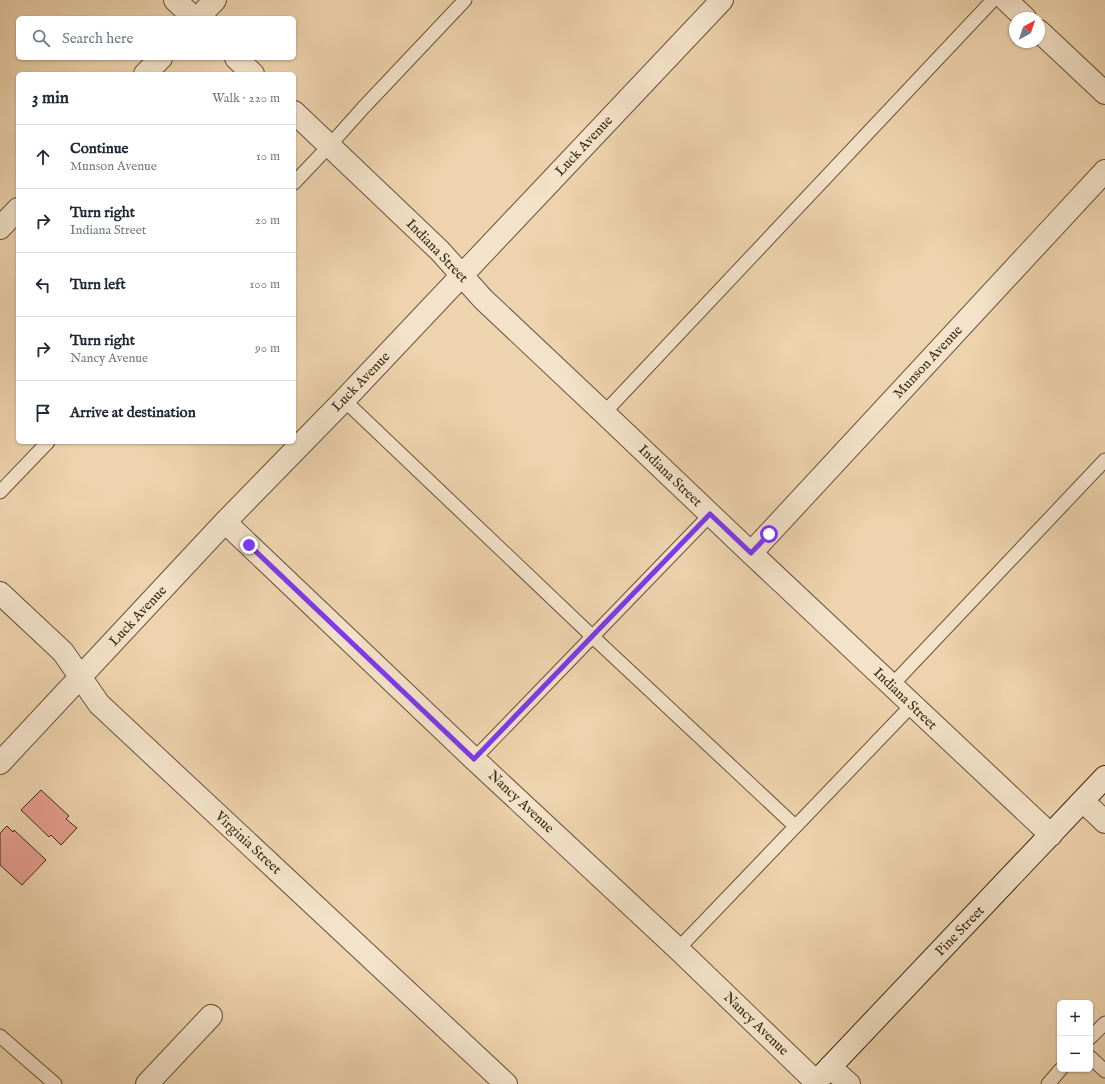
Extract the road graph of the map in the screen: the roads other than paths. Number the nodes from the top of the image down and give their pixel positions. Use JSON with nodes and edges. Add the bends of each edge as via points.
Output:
{"nodes":[{"id":1,"x":175,"y":0,"type":"edge"},
{"id":2,"x":215,"y":0,"type":"edge"},
{"id":3,"x":465,"y":0,"type":"edge"},
{"id":4,"x":994,"y":0,"type":"edge"},
{"id":5,"x":1006,"y":0,"type":"edge"},
{"id":6,"x":718,"y":1,"type":"edge"},
{"id":7,"x":1019,"y":12,"type":"edge"},
{"id":8,"x":192,"y":16,"type":"edge"},
{"id":9,"x":200,"y":16,"type":"edge"},
{"id":10,"x":1045,"y":37,"type":"edge"},
{"id":11,"x":158,"y":60,"type":"edge"},
{"id":12,"x":238,"y":60,"type":"edge"},
{"id":13,"x":147,"y":72,"type":"edge"},
{"id":14,"x":252,"y":72,"type":"edge"},
{"id":15,"x":1105,"y":94,"type":"edge"},
{"id":16,"x":296,"y":114,"type":"edge"},
{"id":17,"x":330,"y":146,"type":"junction"},
{"id":18,"x":1105,"y":172,"type":"edge"},
{"id":19,"x":296,"y":181,"type":"edge"},
{"id":20,"x":16,"y":211,"type":"edge"},
{"id":21,"x":0,"y":228,"type":"edge"},
{"id":22,"x":461,"y":276,"type":"junction"},
{"id":23,"x":344,"y":400,"type":"junction"},
{"id":24,"x":604,"y":413,"type":"junction"},
{"id":25,"x":46,"y":444,"type":"edge"},
{"id":26,"x":1105,"y":460,"type":"edge"},
{"id":27,"x":0,"y":492,"type":"edge"},
{"id":28,"x":710,"y":514,"type":"junction"},
{"id":29,"x":225,"y":522,"type":"junction"},
{"id":30,"x":751,"y":553,"type":"junction"},
{"id":31,"x":0,"y":593,"type":"edge"},
{"id":32,"x":593,"y":637,"type":"junction"},
{"id":33,"x":80,"y":678,"type":"junction"},
{"id":34,"x":892,"y":685,"type":"junction"},
{"id":35,"x":912,"y":705,"type":"junction"},
{"id":36,"x":474,"y":759,"type":"junction"},
{"id":37,"x":0,"y":762,"type":"edge"},
{"id":38,"x":1105,"y":777,"type":"edge"},
{"id":39,"x":1083,"y":801,"type":"junction"},
{"id":40,"x":1105,"y":822,"type":"edge"},
{"id":41,"x":795,"y":826,"type":"junction"},
{"id":42,"x":1051,"y":835,"type":"junction"},
{"id":43,"x":678,"y":949,"type":"junction"},
{"id":44,"x":211,"y":1016,"type":"dead end"},
{"id":45,"x":1105,"y":1023,"type":"edge"},
{"id":46,"x":0,"y":1036,"type":"edge"},
{"id":47,"x":1092,"y":1036,"type":"edge"},
{"id":48,"x":1093,"y":1060,"type":"edge"},
{"id":49,"x":1105,"y":1071,"type":"edge"},
{"id":50,"x":1058,"y":1072,"type":"edge"},
{"id":51,"x":820,"y":1078,"type":"edge"},
{"id":52,"x":55,"y":1084,"type":"edge"},
{"id":53,"x":147,"y":1084,"type":"edge"},
{"id":54,"x":506,"y":1084,"type":"edge"},
{"id":55,"x":849,"y":1084,"type":"edge"},
{"id":56,"x":1048,"y":1084,"type":"edge"}],
"edges":[{"from":1,"to":8,"type":"street"},
{"from":2,"to":9,"type":"street"},
{"from":3,"to":17,"type":"lane"},
{"from":4,"to":24,"type":"lane"},
{"from":5,"to":7,"type":"street"},
{"from":6,"to":22,"type":"street","name":"Luck Avenue"},
{"from":10,"to":15,"type":"street"},
{"from":11,"to":13,"type":"street"},
{"from":12,"to":14,"type":"street"},
{"from":16,"to":17,"type":"street","name":"Indiana Street"},
{"from":17,"to":19,"type":"lane"},
{"from":17,"to":22,"type":"street","name":"Indiana Street","via":[[440,251]]},
{"from":18,"to":30,"type":"street","name":"Munson Avenue"},
{"from":20,"to":21,"type":"street"},
{"from":22,"to":23,"type":"street","name":"Luck Avenue"},
{"from":22,"to":24,"type":"street","name":"Indiana Street"},
{"from":23,"to":29,"type":"street","name":"Luck Avenue"},
{"from":23,"to":32,"type":"lane"},
{"from":24,"to":28,"type":"street","name":"Indiana Street"},
{"from":25,"to":27,"type":"lane"},
{"from":26,"to":34,"type":"lane"},
{"from":28,"to":30,"type":"street","name":"Indiana Street"},
{"from":28,"to":32,"type":"lane"},
{"from":29,"to":33,"type":"street","name":"Luck Avenue"},
{"from":29,"to":36,"type":"street","name":"Nancy Avenue"},
{"from":30,"to":34,"type":"street","name":"Indiana Street"},
{"from":31,"to":33,"type":"street","name":"Virginia Street","via":[[63,652]]},
{"from":32,"to":36,"type":"lane"},
{"from":32,"to":41,"type":"lane"},
{"from":33,"to":37,"type":"street","name":"Luck Avenue"},
{"from":33,"to":54,"type":"street","name":"Virginia Street","via":[[99,704]]},
{"from":34,"to":35,"type":"street","name":"Indiana Street"},
{"from":35,"to":41,"type":"lane"},
{"from":35,"to":42,"type":"street","name":"Indiana Street"},
{"from":36,"to":43,"type":"street","name":"Nancy Avenue"},
{"from":38,"to":39,"type":"street","name":"Pine Street"},
{"from":39,"to":40,"type":"street"},
{"from":39,"to":42,"type":"street","name":"Pine Street"},
{"from":41,"to":43,"type":"lane"},
{"from":42,"to":51,"type":"street","name":"Pine Street"},
{"from":43,"to":51,"type":"street","name":"Nancy Avenue"},
{"from":44,"to":53,"type":"street"},
{"from":45,"to":47,"type":"lane"},
{"from":46,"to":52,"type":"lane"},
{"from":48,"to":49,"type":"lane"},
{"from":50,"to":56,"type":"lane"},
{"from":51,"to":55,"type":"street","name":"Nancy Avenue"}]}
